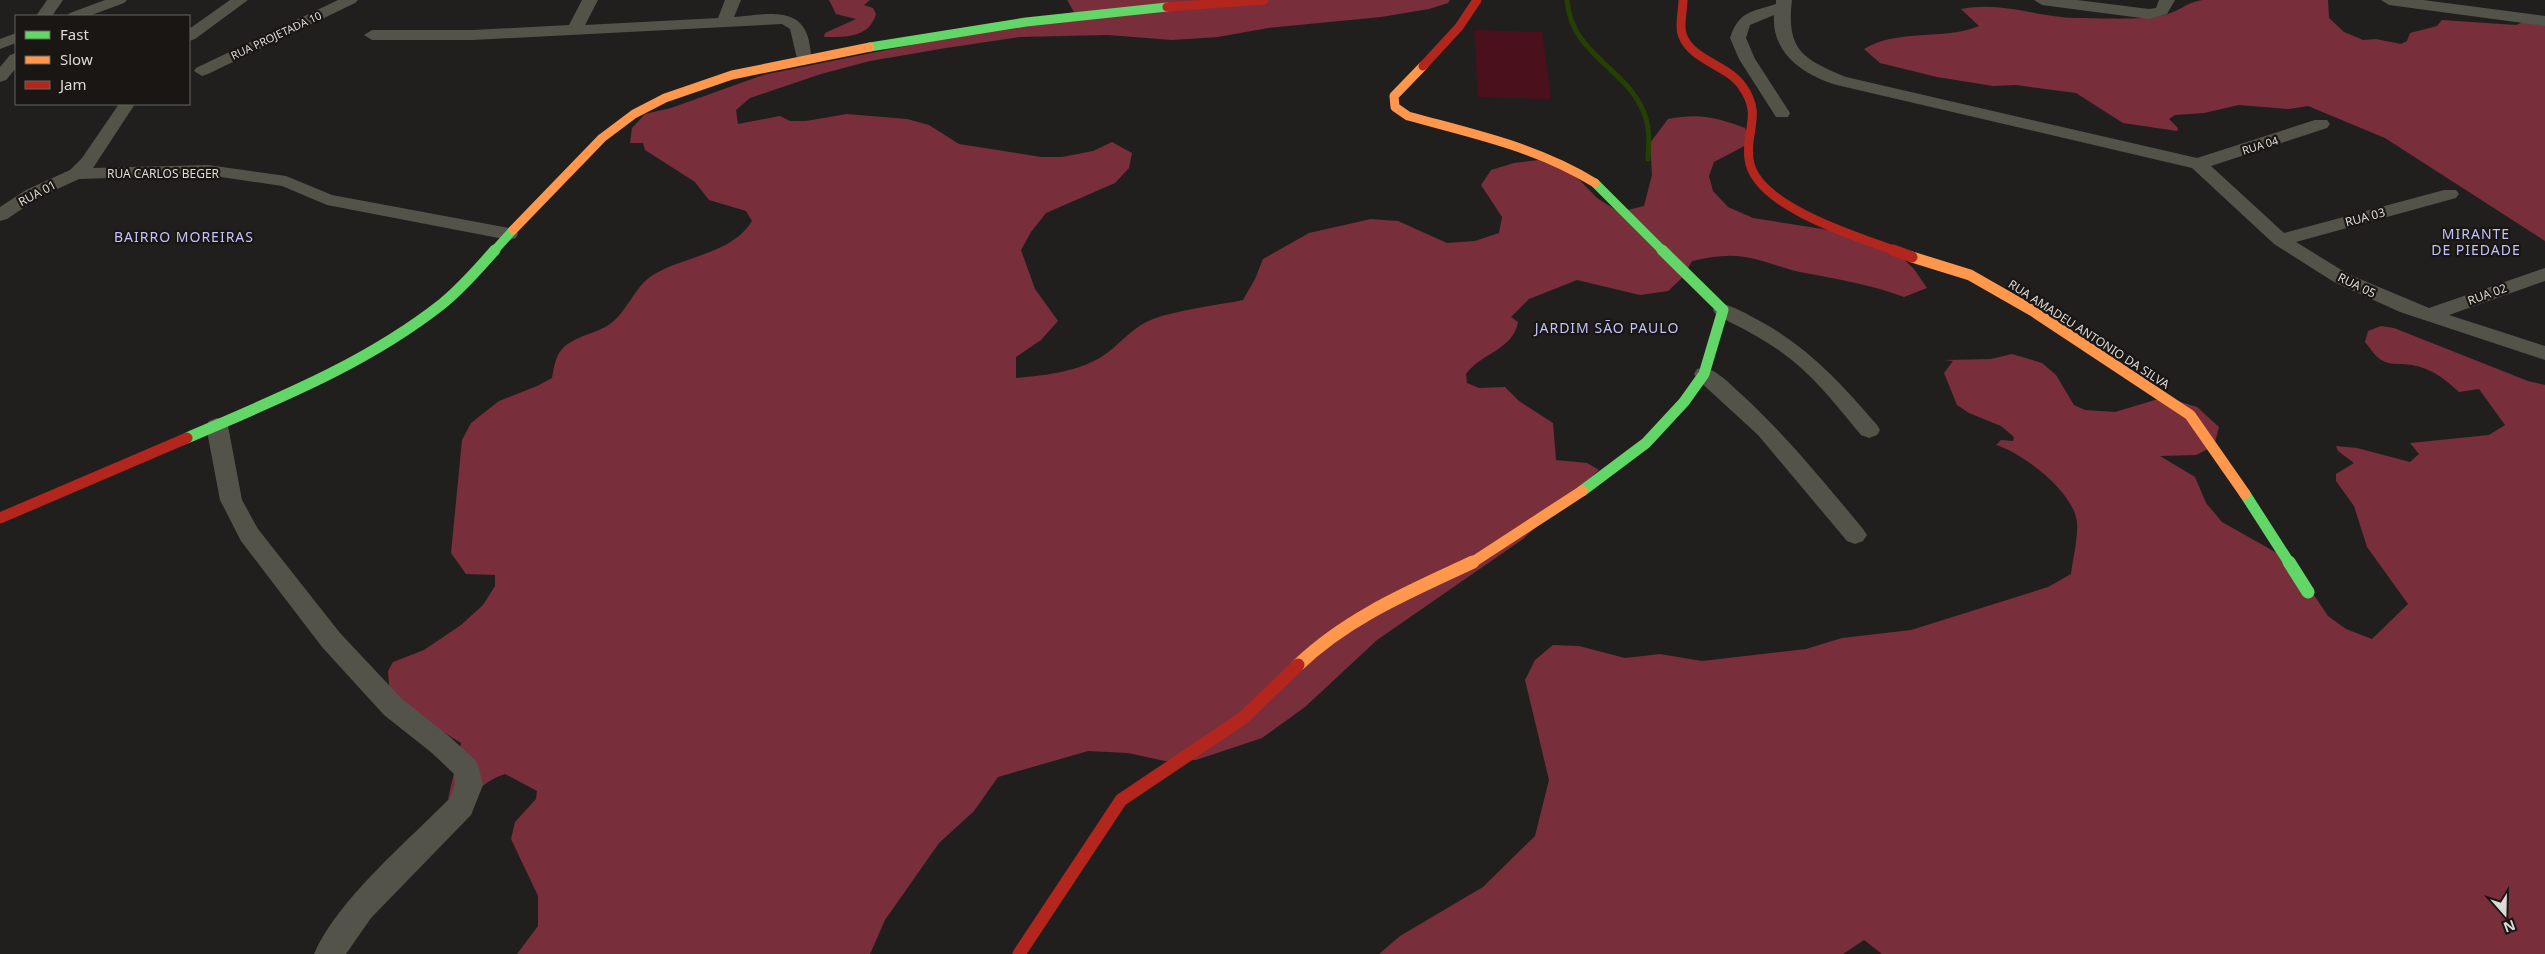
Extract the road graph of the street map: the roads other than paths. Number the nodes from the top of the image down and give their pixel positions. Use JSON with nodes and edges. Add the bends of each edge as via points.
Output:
{"nodes":[{"id":1,"x":55,"y":0,"type":"edge"},
{"id":2,"x":119,"y":0,"type":"edge"},
{"id":3,"x":240,"y":0,"type":"edge"},
{"id":4,"x":350,"y":0,"type":"edge"},
{"id":5,"x":590,"y":0,"type":"edge"},
{"id":6,"x":733,"y":0,"type":"edge"},
{"id":7,"x":1264,"y":0,"type":"edge"},
{"id":8,"x":1477,"y":0,"type":"edge"},
{"id":9,"x":1683,"y":0,"type":"edge"},
{"id":10,"x":2042,"y":0,"type":"edge"},
{"id":11,"x":2167,"y":0,"type":"edge"},
{"id":12,"x":2390,"y":0,"type":"edge"},
{"id":13,"x":1784,"y":4,"type":"edge"},
{"id":14,"x":45,"y":15,"type":"edge"},
{"id":15,"x":78,"y":15,"type":"edge"},
{"id":16,"x":724,"y":21,"type":"junction"},
{"id":17,"x":2545,"y":21,"type":"edge"},
{"id":18,"x":574,"y":31,"type":"junction"},
{"id":19,"x":190,"y":35,"type":"edge"},
{"id":20,"x":372,"y":35,"type":"dead end"},
{"id":21,"x":15,"y":38,"type":"edge"},
{"id":22,"x":0,"y":44,"type":"edge"},
{"id":23,"x":15,"y":59,"type":"edge"},
{"id":24,"x":804,"y":60,"type":"junction"},
{"id":25,"x":202,"y":70,"type":"dead end"},
{"id":26,"x":0,"y":77,"type":"edge"},
{"id":27,"x":15,"y":81,"type":"edge"},
{"id":28,"x":0,"y":83,"type":"edge"},
{"id":29,"x":125,"y":105,"type":"edge"},
{"id":30,"x":1782,"y":113,"type":"dead end"},
{"id":31,"x":2321,"y":124,"type":"dead end"},
{"id":32,"x":2198,"y":164,"type":"junction"},
{"id":33,"x":76,"y":174,"type":"junction"},
{"id":34,"x":2450,"y":194,"type":"dead end"},
{"id":35,"x":0,"y":215,"type":"edge"},
{"id":36,"x":510,"y":234,"type":"junction"},
{"id":37,"x":2281,"y":240,"type":"junction"},
{"id":38,"x":2545,"y":274,"type":"edge"},
{"id":39,"x":1724,"y":310,"type":"junction"},
{"id":40,"x":2430,"y":315,"type":"junction"},
{"id":41,"x":2545,"y":353,"type":"edge"},
{"id":42,"x":1704,"y":374,"type":"junction"},
{"id":43,"x":217,"y":426,"type":"junction"},
{"id":44,"x":1869,"y":430,"type":"dead end"},
{"id":45,"x":0,"y":518,"type":"edge"},
{"id":46,"x":1855,"y":535,"type":"dead end"},
{"id":47,"x":2308,"y":592,"type":"dead end"},
{"id":48,"x":329,"y":954,"type":"edge"},
{"id":49,"x":1019,"y":954,"type":"edge"}],
"edges":[{"from":1,"to":14,"type":"street"},
{"from":2,"to":15,"type":"street"},
{"from":3,"to":19,"type":"street"},
{"from":4,"to":25,"type":"street","name":"RUA PROJETADA 10"},
{"from":5,"to":18,"type":"street"},
{"from":6,"to":16,"type":"street"},
{"from":7,"to":24,"type":"street","via":[[1055,18],[932,35]]},
{"from":8,"to":39,"type":"street","via":[[1459,27],[1394,96],[1395,107],[1408,116],[1541,153],[1571,166],[1601,187]]},
{"from":9,"to":47,"type":"street","name":"RUA AMADEU ANTONIO DA SILVA","via":[[1682,33],[1686,42],[1738,80],[1751,98],[1756,118],[1750,151],[1751,169],[1765,188],[1797,211],[1912,257],[1970,275],[2033,310],[2190,415]]},
{"from":10,"to":11,"type":"street","via":[[2149,14],[2162,10]]},
{"from":12,"to":17,"type":"street"},
{"from":13,"to":30,"type":"street","via":[[1743,23],[1738,38],[1747,59]]},
{"from":13,"to":32,"type":"street","via":[[1782,34],[1792,54],[1814,70],[1841,81]]},
{"from":16,"to":18,"type":"street"},
{"from":16,"to":24,"type":"street","via":[[793,21]]},
{"from":18,"to":20,"type":"street"},
{"from":21,"to":22,"type":"street"},
{"from":23,"to":26,"type":"street"},
{"from":24,"to":36,"type":"street","via":[[732,76],[643,109],[620,122]]},
{"from":27,"to":28,"type":"street"},
{"from":29,"to":33,"type":"street","name":"RUA CARLOS BEGER","via":[[89,162]]},
{"from":31,"to":32,"type":"street","name":"RUA 04"},
{"from":32,"to":37,"type":"street","name":"RUA 05"},
{"from":33,"to":35,"type":"street","name":"RUA 01","via":[[32,194]]},
{"from":33,"to":36,"type":"street","name":"RUA CARLOS BEGER","via":[[208,170],[286,182],[327,200]]},
{"from":34,"to":37,"type":"street","name":"RUA 03"},
{"from":36,"to":43,"type":"street","via":[[442,303],[393,339],[304,388]]},
{"from":37,"to":40,"type":"street","name":"RUA 05","via":[[2333,273],[2384,298]]},
{"from":38,"to":40,"type":"street","name":"RUA 02"},
{"from":39,"to":42,"type":"street"},
{"from":39,"to":44,"type":"street","via":[[1772,336],[1800,357],[1836,391]]},
{"from":40,"to":41,"type":"street","name":"RUA 05"},
{"from":42,"to":46,"type":"street","via":[[1736,398],[1762,424]]},
{"from":42,"to":49,"type":"street","via":[[1684,402],[1646,443],[1579,494],[1480,559],[1379,606],[1322,642],[1243,718],[1121,800]]},
{"from":43,"to":45,"type":"street"},
{"from":43,"to":48,"type":"street","via":[[231,500],[249,534],[337,646],[393,707],[466,769],[469,785],[461,806],[361,908]]}]}
